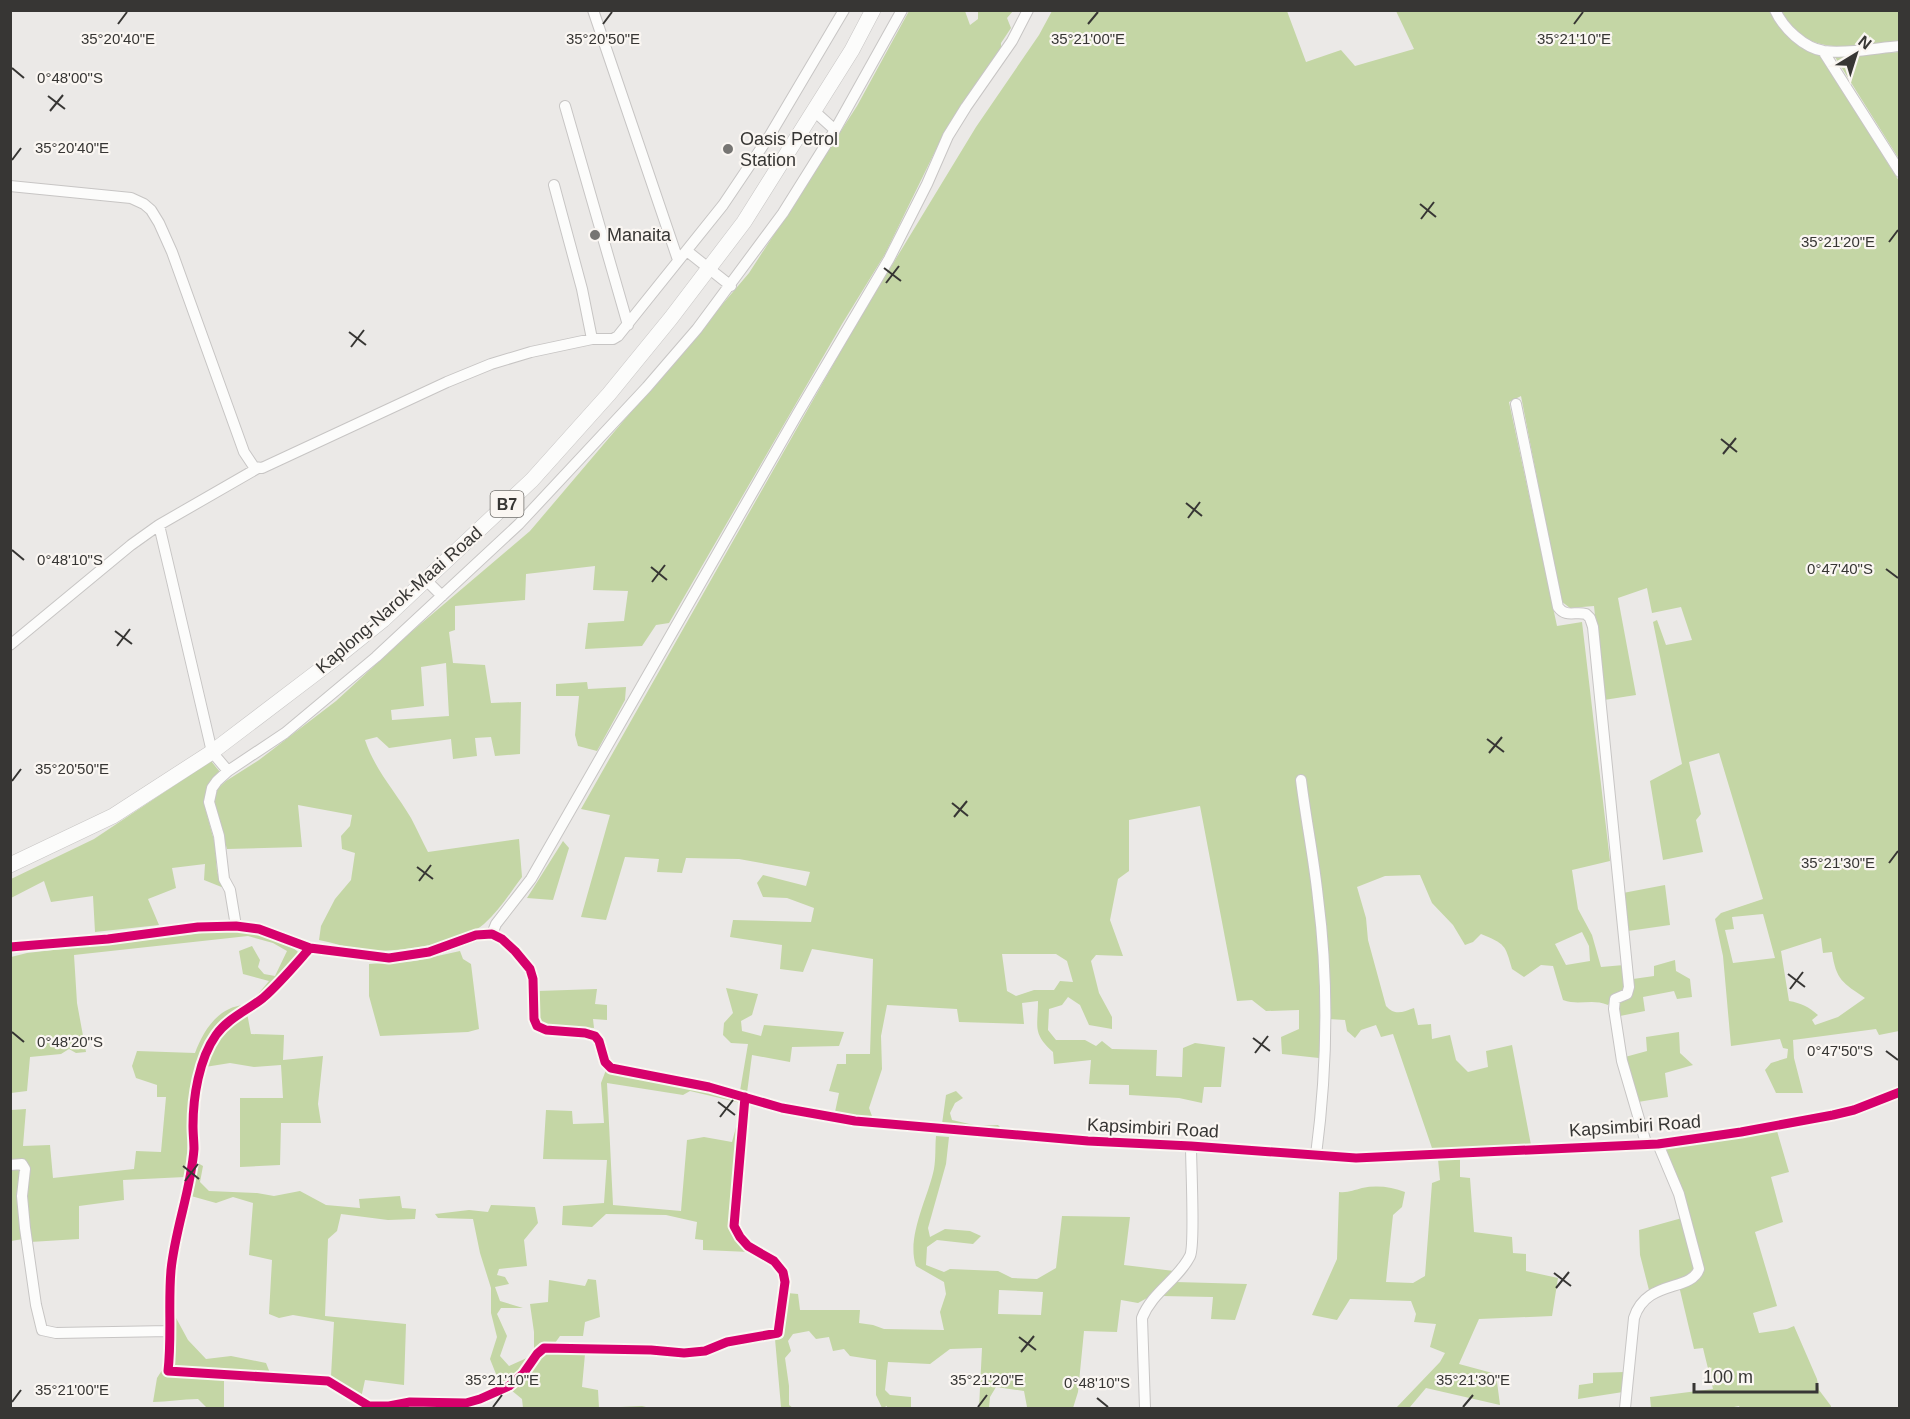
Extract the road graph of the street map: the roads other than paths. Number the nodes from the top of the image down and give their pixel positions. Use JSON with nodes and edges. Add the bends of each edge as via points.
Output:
{"nodes":[{"id":1,"x":593,"y":10,"type":"edge"},
{"id":2,"x":844,"y":10,"type":"edge"},
{"id":3,"x":873,"y":10,"type":"edge"},
{"id":4,"x":902,"y":10,"type":"edge"},
{"id":5,"x":1028,"y":10,"type":"edge"},
{"id":6,"x":1774,"y":10,"type":"edge"},
{"id":7,"x":1899,"y":46,"type":"edge"},
{"id":8,"x":1823,"y":51,"type":"junction"},
{"id":9,"x":565,"y":106,"type":"dead end"},
{"id":10,"x":814,"y":111,"type":"junction"},
{"id":11,"x":835,"y":130,"type":"junction"},
{"id":12,"x":1899,"y":172,"type":"edge"},
{"id":13,"x":554,"y":185,"type":"dead end"},
{"id":14,"x":10,"y":186,"type":"edge"},
{"id":15,"x":687,"y":251,"type":"junction"},
{"id":16,"x":678,"y":261,"type":"junction"},
{"id":17,"x":709,"y":269,"type":"junction"},
{"id":18,"x":731,"y":286,"type":"junction"},
{"id":19,"x":628,"y":325,"type":"junction"},
{"id":20,"x":592,"y":339,"type":"junction"},
{"id":21,"x":609,"y":394,"type":"junction"},
{"id":22,"x":1516,"y":404,"type":"dead end"},
{"id":23,"x":626,"y":408,"type":"junction"},
{"id":24,"x":258,"y":468,"type":"junction"},
{"id":25,"x":159,"y":525,"type":"junction"},
{"id":26,"x":426,"y":580,"type":"junction"},
{"id":27,"x":442,"y":596,"type":"junction"},
{"id":28,"x":10,"y":645,"type":"edge"},
{"id":29,"x":212,"y":752,"type":"junction"},
{"id":30,"x":228,"y":771,"type":"junction"},
{"id":31,"x":1301,"y":780,"type":"dead end"},
{"id":32,"x":10,"y":865,"type":"edge"},
{"id":33,"x":236,"y":926,"type":"junction"},
{"id":34,"x":492,"y":934,"type":"junction"},
{"id":35,"x":10,"y":947,"type":"edge"},
{"id":36,"x":310,"y":948,"type":"junction"},
{"id":37,"x":1899,"y":1092,"type":"edge"},
{"id":38,"x":745,"y":1097,"type":"junction"},
{"id":39,"x":1646,"y":1143,"type":"junction"},
{"id":40,"x":1658,"y":1144,"type":"junction"},
{"id":41,"x":1191,"y":1146,"type":"junction"},
{"id":42,"x":1316,"y":1155,"type":"junction"},
{"id":43,"x":10,"y":1165,"type":"edge"},
{"id":44,"x":170,"y":1330,"type":"junction"},
{"id":45,"x":1145,"y":1408,"type":"edge"},
{"id":46,"x":1625,"y":1408,"type":"edge"}],
"edges":[{"from":1,"to":16,"type":"street"},
{"from":2,"to":15,"type":"street","via":[[770,135],[723,206]]},
{"from":3,"to":10,"type":"highway","name":"Kaplong-Narok-Maai Road","number":"B7"},
{"from":4,"to":11,"type":"street"},
{"from":5,"to":34,"type":"street","via":[[1012,41],[948,136],[889,259],[531,879]]},
{"from":6,"to":8,"type":"street","via":[[1791,32]]},
{"from":7,"to":8,"type":"street"},
{"from":8,"to":12,"type":"street"},
{"from":9,"to":19,"type":"street"},
{"from":10,"to":11,"type":"street"},
{"from":10,"to":17,"type":"highway","name":"Kaplong-Narok-Maai Road","number":"B7","via":[[744,222]]},
{"from":11,"to":18,"type":"street"},
{"from":13,"to":20,"type":"street"},
{"from":14,"to":24,"type":"street","via":[[130,198],[151,210],[171,252],[240,441]]},
{"from":15,"to":16,"type":"street"},
{"from":15,"to":17,"type":"street"},
{"from":16,"to":19,"type":"street"},
{"from":17,"to":18,"type":"street"},
{"from":17,"to":21,"type":"highway","name":"Kaplong-Narok-Maai Road","number":"B7"},
{"from":18,"to":23,"type":"street"},
{"from":19,"to":20,"type":"street","via":[[613,339]]},
{"from":20,"to":24,"type":"street","via":[[483,367]]},
{"from":21,"to":23,"type":"street"},
{"from":21,"to":26,"type":"highway","name":"Kaplong-Narok-Maai Road","number":"B7","via":[[532,480]]},
{"from":22,"to":39,"type":"street","via":[[1558,607],[1562,613],[1586,614],[1593,627],[1629,987],[1626,994],[1615,999],[1614,1009],[1623,1061]]},
{"from":23,"to":27,"type":"street","via":[[519,524]]},
{"from":24,"to":25,"type":"street"},
{"from":25,"to":28,"type":"street"},
{"from":25,"to":29,"type":"street"},
{"from":26,"to":27,"type":"street"},
{"from":26,"to":29,"type":"highway","name":"Kaplong-Narok-Maai Road","number":"B7","via":[[337,657]]},
{"from":27,"to":30,"type":"street","via":[[337,692]]},
{"from":29,"to":30,"type":"street"},
{"from":29,"to":32,"type":"highway","name":"Kaplong-Narok-Maai Road","number":"B7","via":[[113,816]]},
{"from":30,"to":33,"type":"street","via":[[212,788],[208,802],[219,837]]},
{"from":31,"to":42,"type":"street","via":[[1318,897],[1325,1000]]},
{"from":33,"to":35,"type":"street"},
{"from":33,"to":36,"type":"street","via":[[259,929]]},
{"from":34,"to":36,"type":"street","via":[[476,935],[429,952],[389,958]]},
{"from":34,"to":38,"type":"street","name":"Kapsimbiri Road","via":[[530,969],[537,1026],[594,1036],[604,1062],[611,1068]]},
{"from":36,"to":44,"type":"street","via":[[271,990],[217,1034],[208,1049],[196,1095],[194,1148],[171,1271]]},
{"from":37,"to":40,"type":"street","name":"Kapsimbiri Road","via":[[1833,1115]]},
{"from":38,"to":41,"type":"street","name":"Kapsimbiri Road","via":[[855,1121]]},
{"from":38,"to":44,"type":"street","via":[[734,1226],[748,1246],[774,1261],[783,1272],[778,1333],[684,1353],[544,1348],[516,1381],[480,1399],[369,1407],[328,1381],[168,1371]]},
{"from":39,"to":40,"type":"street","name":"Kapsimbiri Road"},
{"from":39,"to":42,"type":"street","name":"Kapsimbiri Road","via":[[1356,1158]]},
{"from":40,"to":46,"type":"street","via":[[1679,1194],[1700,1269],[1694,1278],[1658,1290],[1638,1308]]},
{"from":41,"to":42,"type":"street","name":"Kapsimbiri Road"},
{"from":41,"to":45,"type":"street","via":[[1193,1248],[1142,1317]]},
{"from":43,"to":44,"type":"street","via":[[22,1164],[25,1168],[25,1228],[42,1330]]}]}
